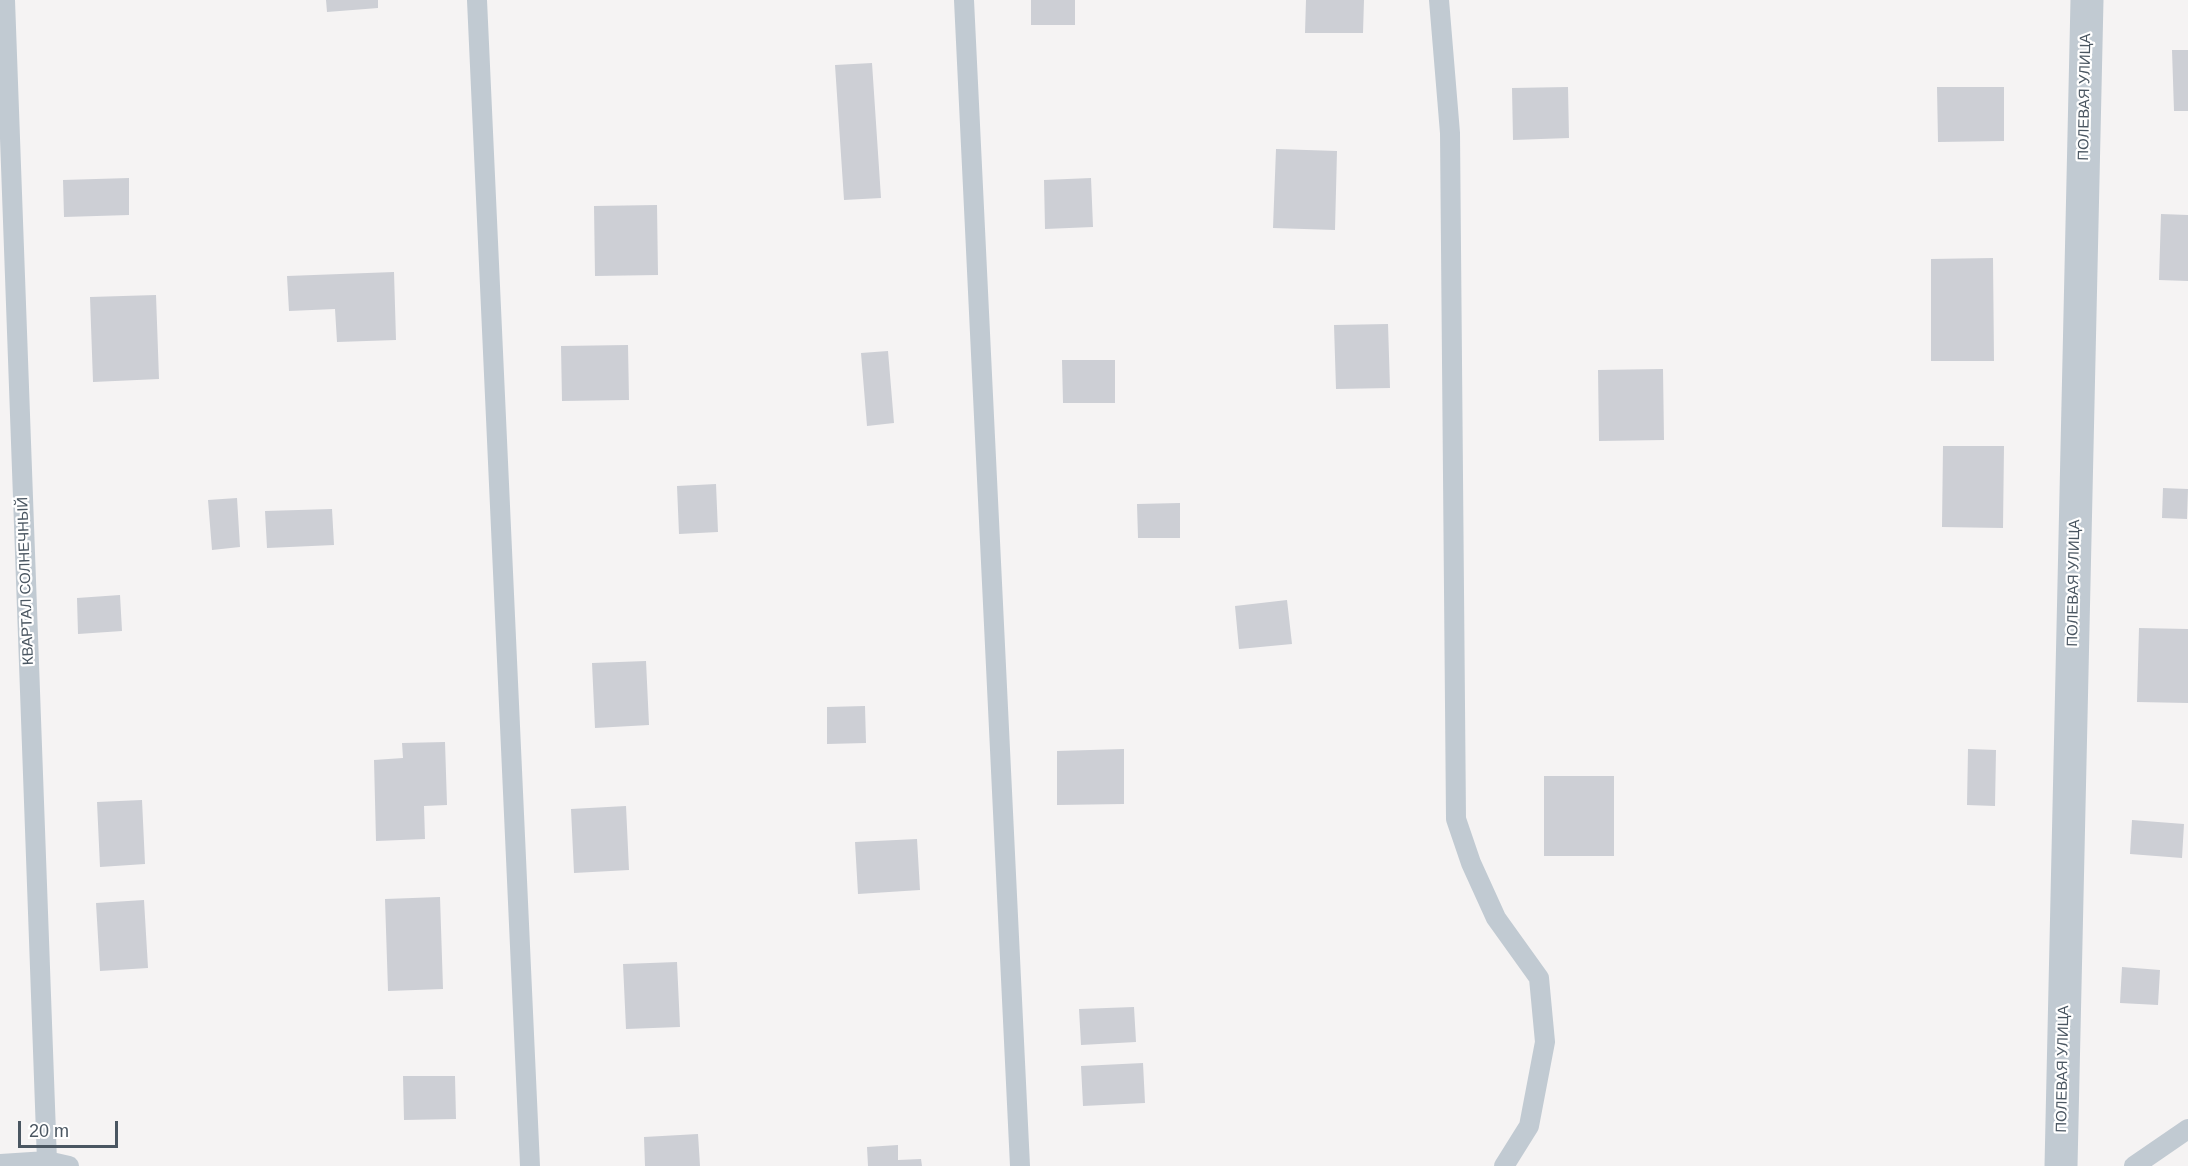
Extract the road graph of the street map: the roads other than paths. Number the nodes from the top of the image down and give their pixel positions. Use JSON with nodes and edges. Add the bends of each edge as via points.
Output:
{"nodes":[{"id":1,"x":6,"y":0,"type":"edge"},
{"id":2,"x":477,"y":0,"type":"edge"},
{"id":3,"x":964,"y":0,"type":"edge"},
{"id":4,"x":1438,"y":0,"type":"edge"},
{"id":5,"x":2087,"y":0,"type":"edge"},
{"id":6,"x":2188,"y":1129,"type":"edge"},
{"id":7,"x":47,"y":1161,"type":"junction"},
{"id":8,"x":0,"y":1164,"type":"edge"},
{"id":9,"x":69,"y":1166,"type":"edge"},
{"id":10,"x":530,"y":1166,"type":"edge"},
{"id":11,"x":1020,"y":1166,"type":"edge"},
{"id":12,"x":1504,"y":1166,"type":"edge"},
{"id":13,"x":2061,"y":1166,"type":"edge"},
{"id":14,"x":2134,"y":1166,"type":"edge"}],
"edges":[{"from":1,"to":7,"type":"lane","name":"КВАРТАЛ СОЛНЕЧНЫЙ"},
{"from":2,"to":10,"type":"lane"},
{"from":3,"to":11,"type":"lane"},
{"from":4,"to":12,"type":"lane","via":[[1450,133],[1456,819],[1496,918],[1539,978],[1545,1042],[1529,1126]]},
{"from":5,"to":13,"type":"street","name":"ПОЛЕВАЯ УЛИЦА"},
{"from":6,"to":14,"type":"lane"},
{"from":7,"to":8,"type":"lane"},
{"from":7,"to":9,"type":"lane"}]}
